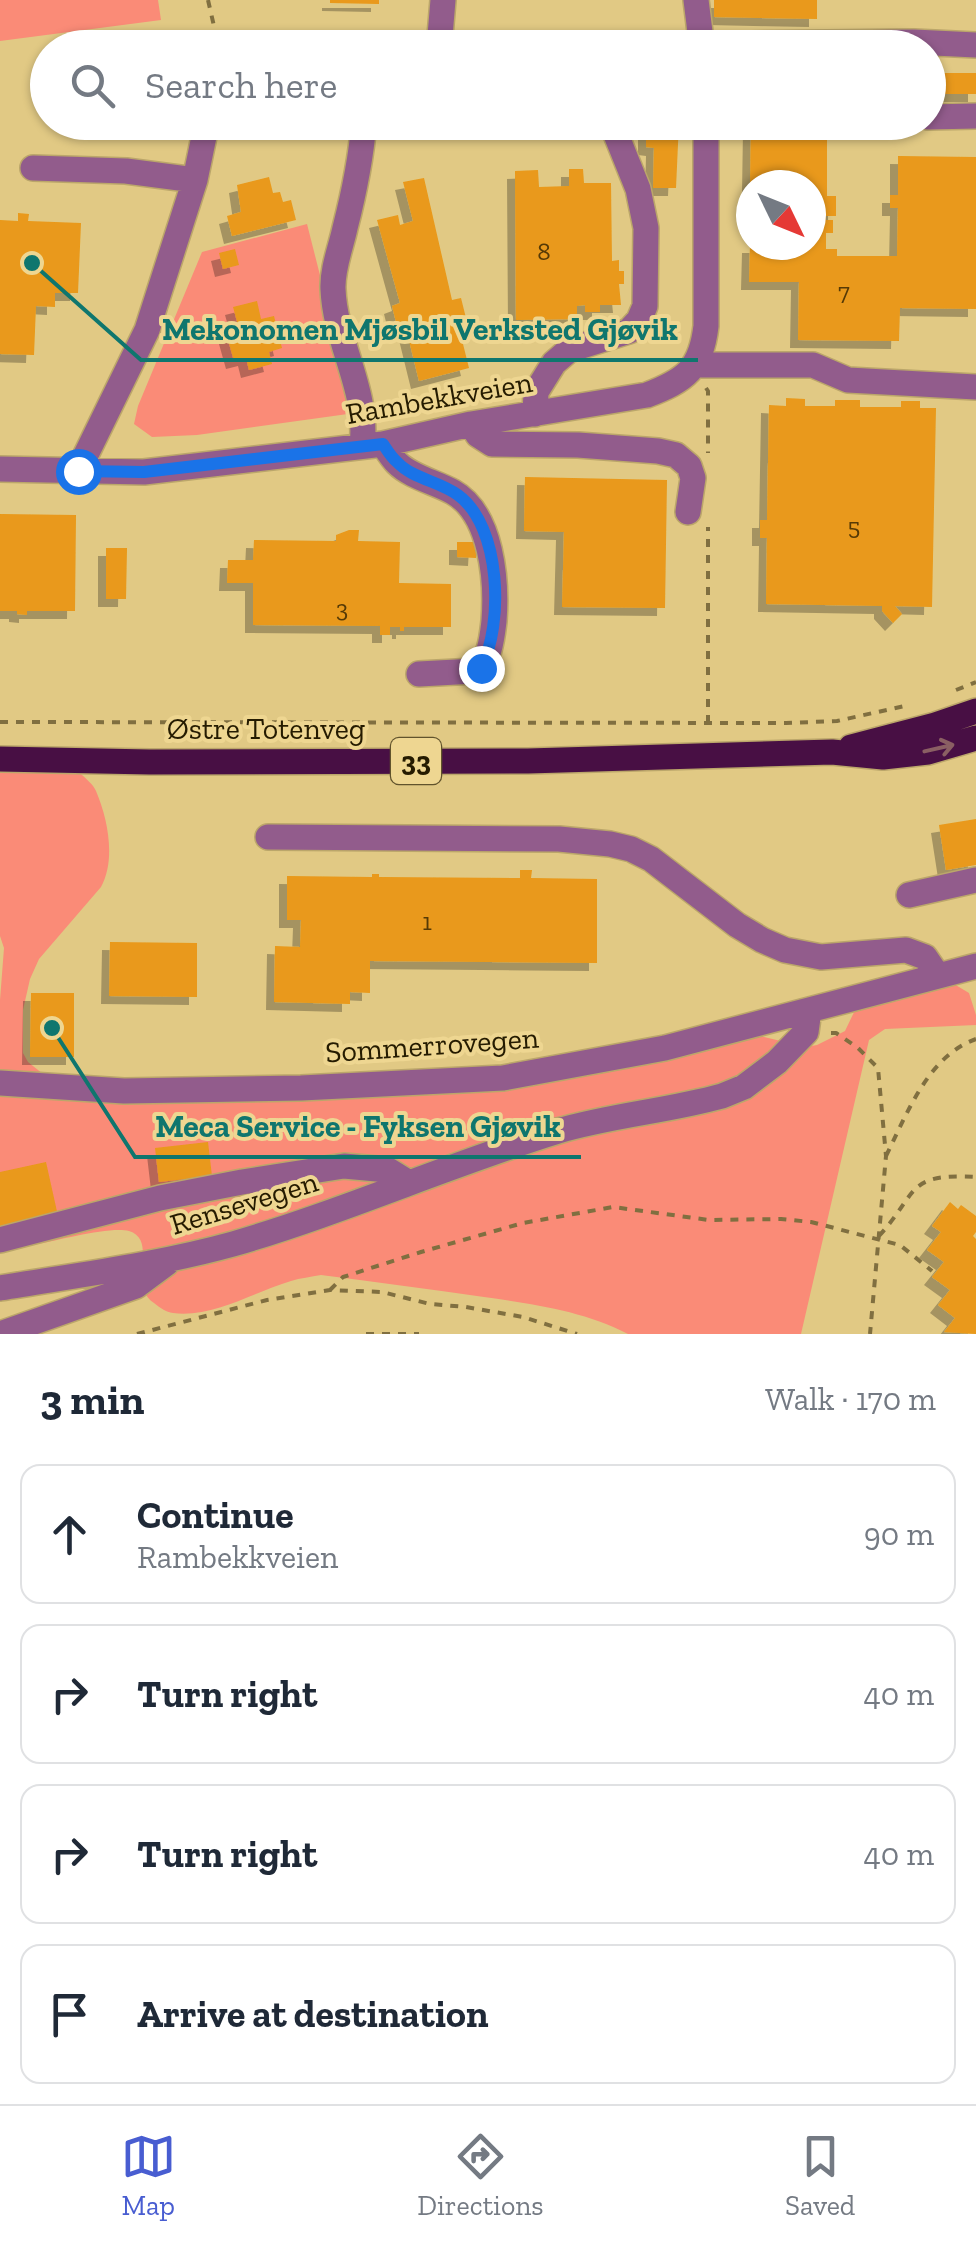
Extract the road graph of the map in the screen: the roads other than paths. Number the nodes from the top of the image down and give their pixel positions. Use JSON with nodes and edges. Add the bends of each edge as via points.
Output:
{"nodes":[{"id":1,"x":443,"y":0,"type":"edge"},
{"id":2,"x":696,"y":0,"type":"edge"},
{"id":3,"x":440,"y":30,"type":"edge"},
{"id":4,"x":700,"y":30,"type":"edge"},
{"id":5,"x":946,"y":44,"type":"edge"},
{"id":6,"x":976,"y":45,"type":"edge"},
{"id":7,"x":976,"y":116,"type":"edge"},
{"id":8,"x":946,"y":117,"type":"edge"},
{"id":9,"x":203,"y":140,"type":"edge"},
{"id":10,"x":362,"y":140,"type":"edge"},
{"id":11,"x":619,"y":140,"type":"edge"},
{"id":12,"x":706,"y":140,"type":"edge"},
{"id":13,"x":33,"y":168,"type":"dead end"},
{"id":14,"x":195,"y":180,"type":"junction"},
{"id":15,"x":693,"y":367,"type":"junction"},
{"id":16,"x":976,"y":387,"type":"edge"},
{"id":17,"x":534,"y":414,"type":"junction"},
{"id":18,"x":471,"y":424,"type":"junction"},
{"id":19,"x":372,"y":445,"type":"junction"},
{"id":20,"x":0,"y":469,"type":"edge"},
{"id":21,"x":78,"y":471,"type":"junction"},
{"id":22,"x":698,"y":520,"type":"road end"},
{"id":23,"x":419,"y":674,"type":"dead end"},
{"id":24,"x":976,"y":711,"type":"edge"},
{"id":25,"x":976,"y":738,"type":"edge"},
{"id":26,"x":832,"y":752,"type":"junction"},
{"id":27,"x":0,"y":759,"type":"edge"},
{"id":28,"x":268,"y":837,"type":"dead end"},
{"id":29,"x":976,"y":880,"type":"edge"},
{"id":30,"x":909,"y":895,"type":"dead end"},
{"id":31,"x":976,"y":967,"type":"edge"},
{"id":32,"x":938,"y":976,"type":"junction"},
{"id":33,"x":808,"y":1021,"type":"junction"},
{"id":34,"x":0,"y":1083,"type":"edge"},
{"id":35,"x":410,"y":1184,"type":"junction"},
{"id":36,"x":0,"y":1240,"type":"edge"},
{"id":37,"x":171,"y":1260,"type":"junction"},
{"id":38,"x":0,"y":1288,"type":"edge"},
{"id":39,"x":0,"y":1334,"type":"edge"}],
"edges":[{"from":1,"to":3,"type":"street"},
{"from":2,"to":4,"type":"street"},
{"from":5,"to":6,"type":"street"},
{"from":7,"to":8,"type":"street"},
{"from":9,"to":14,"type":"street"},
{"from":10,"to":19,"type":"street","via":[[333,288],[364,434]]},
{"from":11,"to":17,"type":"street","via":[[646,228],[645,306],[628,332],[569,350],[554,363],[536,392]]},
{"from":12,"to":15,"type":"street","via":[[706,326]]},
{"from":13,"to":14,"type":"street"},
{"from":14,"to":21,"type":"street","via":[[147,330]]},
{"from":15,"to":16,"type":"street","via":[[813,365],[848,380]]},
{"from":15,"to":17,"type":"street","name":"Rambekkveien","via":[[647,395]]},
{"from":17,"to":18,"type":"street","name":"Rambekkveien"},
{"from":18,"to":19,"type":"street","name":"Rambekkveien"},
{"from":18,"to":22,"type":"street","via":[[492,444],[676,455],[694,478]]},
{"from":19,"to":21,"type":"street","name":"Rambekkveien","via":[[144,472]]},
{"from":19,"to":23,"type":"street","via":[[468,504],[491,555],[495,604],[481,668]]},
{"from":20,"to":21,"type":"street","name":"Rambekkveien"},
{"from":24,"to":26,"type":"main road","name":"Østre Totenveg","number":"33"},
{"from":26,"to":25,"type":"main road","name":"Østre Totenveg","number":"33","one_way":true,"via":[[883,757]]},
{"from":26,"to":27,"type":"main road","name":"Østre Totenveg","number":"33","via":[[528,761]]},
{"from":28,"to":32,"type":"street","via":[[610,844],[652,858],[736,925],[785,950],[821,957],[906,950],[924,958]]},
{"from":29,"to":30,"type":"street"},
{"from":31,"to":32,"type":"street","name":"Sommerrovegen"},
{"from":32,"to":33,"type":"street","name":"Sommerrovegen"},
{"from":33,"to":34,"type":"street","name":"Sommerrovegen","via":[[502,1078],[124,1090]]},
{"from":33,"to":35,"type":"street","name":"Rensevegen","via":[[777,1062],[744,1087],[564,1129]]},
{"from":35,"to":36,"type":"street","via":[[388,1170],[344,1166],[160,1198]]},
{"from":35,"to":37,"type":"street","name":"Rensevegen"},
{"from":37,"to":38,"type":"street","name":"Rensevegen"},
{"from":37,"to":39,"type":"street","via":[[136,1286]]}]}
